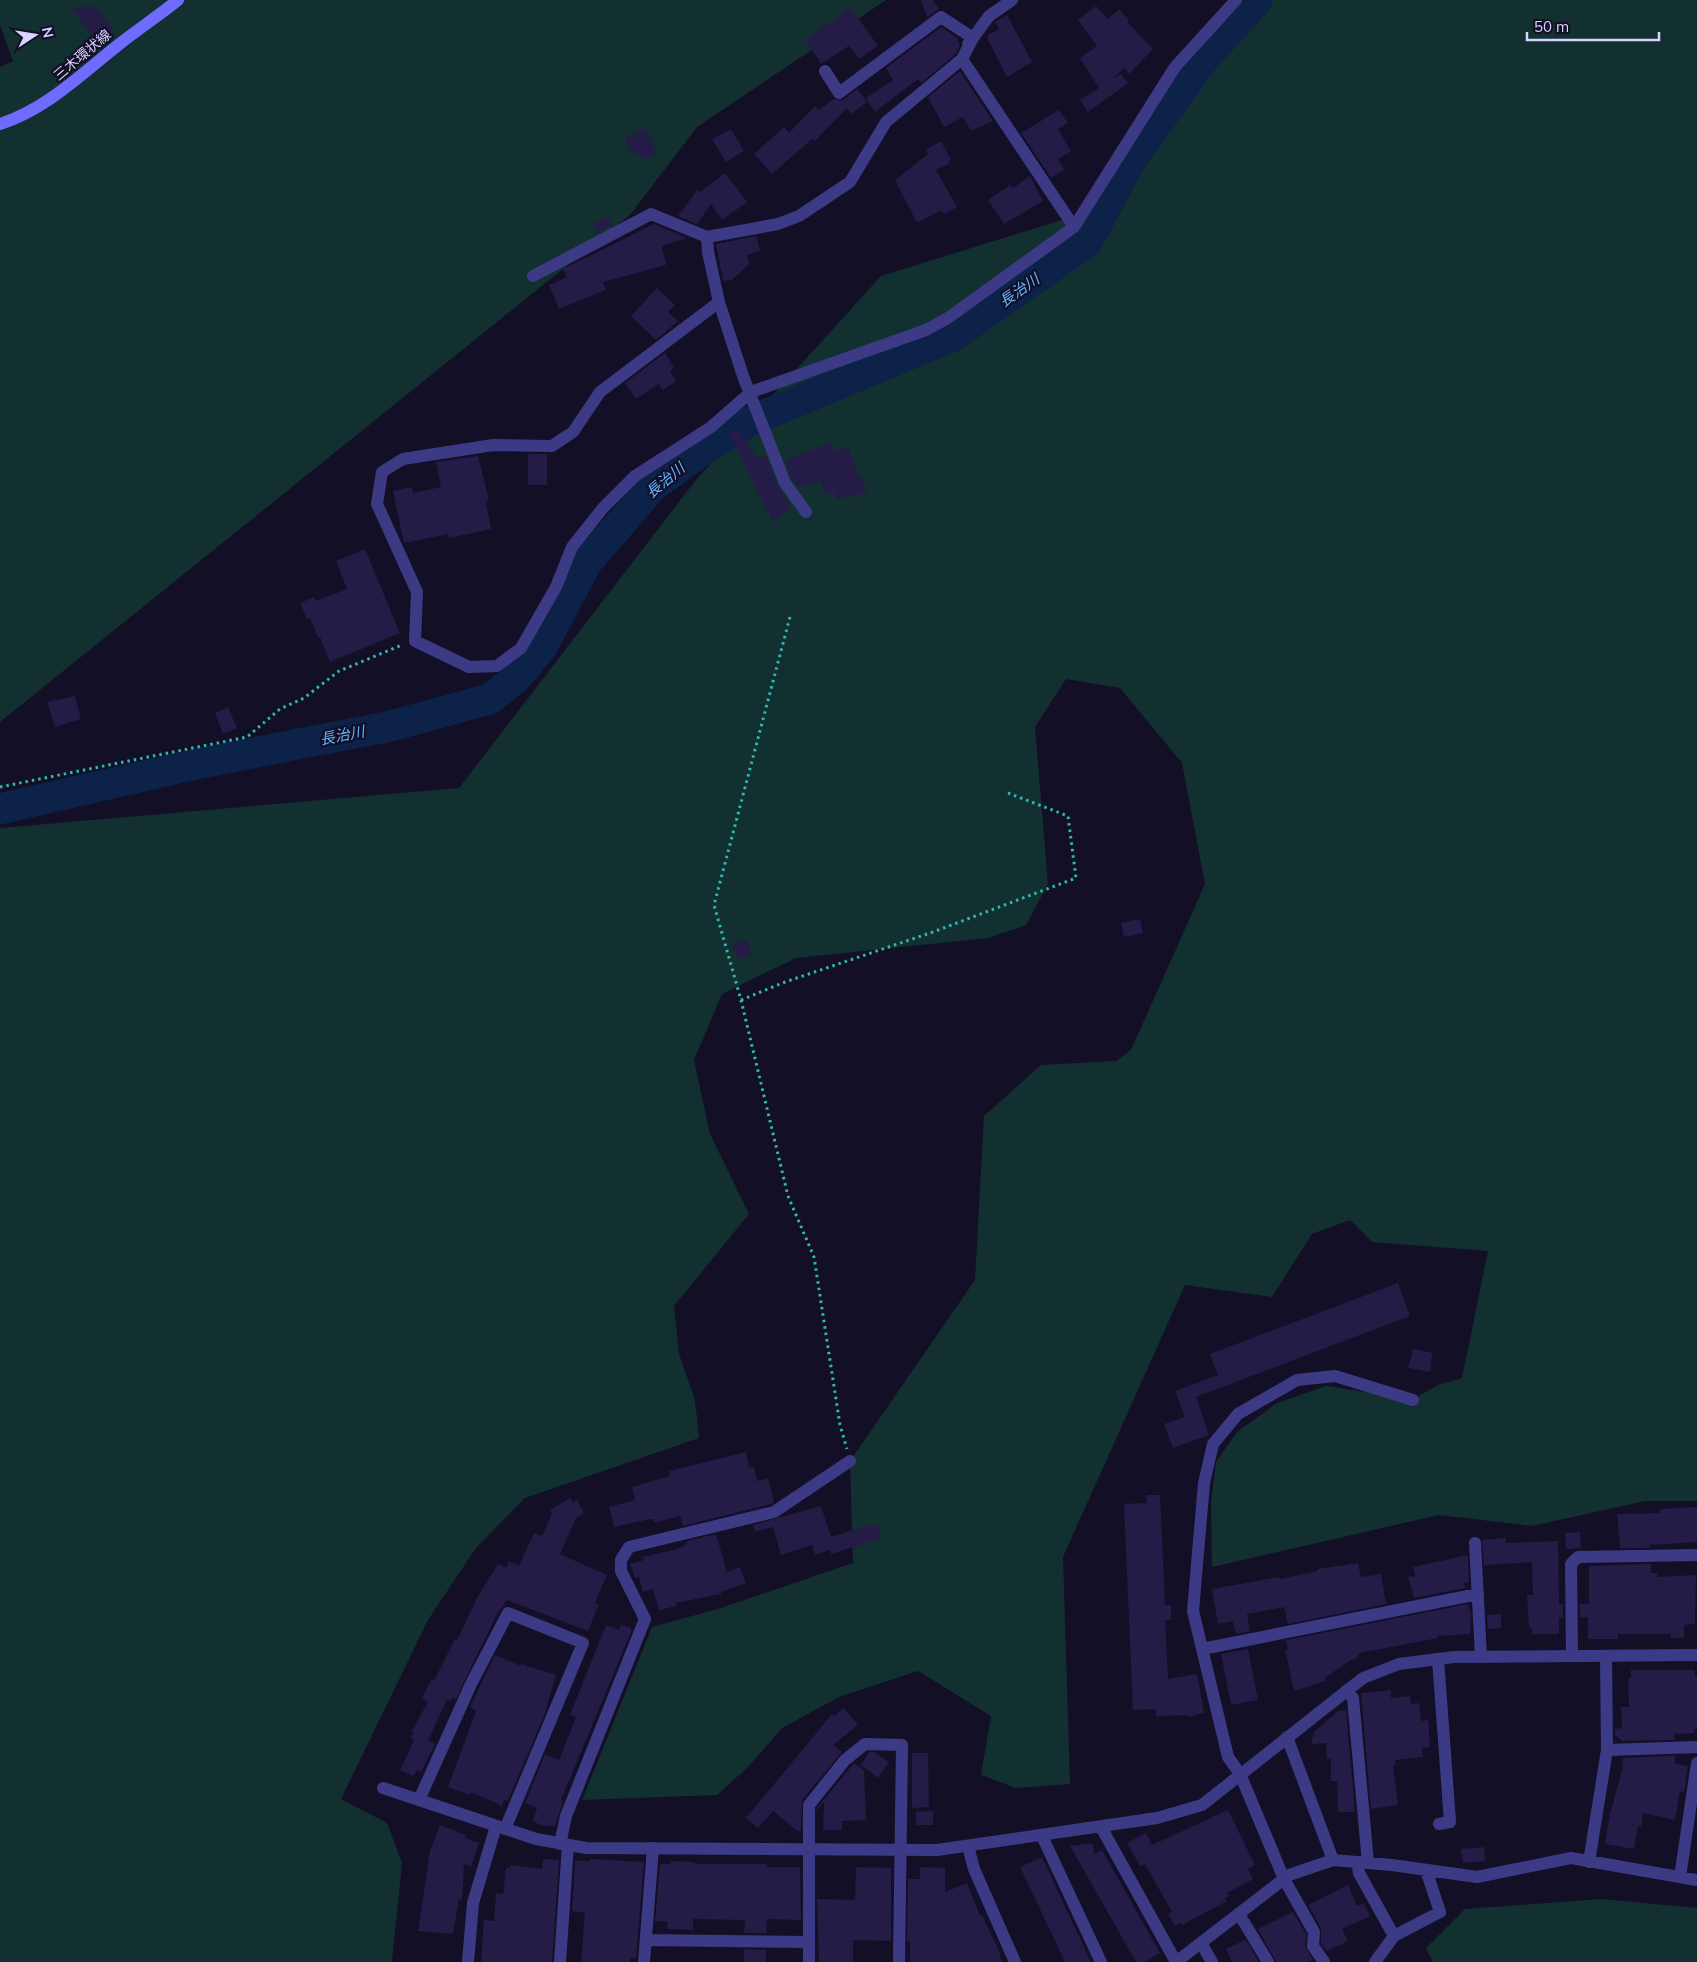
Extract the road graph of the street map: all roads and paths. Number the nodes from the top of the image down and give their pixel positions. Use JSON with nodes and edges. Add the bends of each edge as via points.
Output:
{"nodes":[{"id":1,"x":178,"y":0,"type":"edge"},
{"id":2,"x":1012,"y":0,"type":"edge"},
{"id":3,"x":1236,"y":0,"type":"edge"},
{"id":4,"x":973,"y":38,"type":"junction"},
{"id":5,"x":962,"y":59,"type":"junction"},
{"id":6,"x":825,"y":71,"type":"dead end"},
{"id":7,"x":937,"y":80,"type":"junction"},
{"id":8,"x":0,"y":124,"type":"edge"},
{"id":9,"x":1074,"y":227,"type":"junction"},
{"id":10,"x":707,"y":236,"type":"junction"},
{"id":11,"x":533,"y":276,"type":"dead end"},
{"id":12,"x":719,"y":302,"type":"junction"},
{"id":13,"x":751,"y":392,"type":"junction"},
{"id":14,"x":806,"y":512,"type":"dead end"},
{"id":15,"x":790,"y":616,"type":"dead end"},
{"id":16,"x":415,"y":641,"type":"junction"},
{"id":17,"x":0,"y":787,"type":"edge"},
{"id":18,"x":1008,"y":793,"type":"dead end"},
{"id":19,"x":741,"y":1000,"type":"junction"},
{"id":20,"x":1413,"y":1400,"type":"dead end"},
{"id":21,"x":850,"y":1461,"type":"joint"},
{"id":22,"x":1475,"y":1543,"type":"dead end"},
{"id":23,"x":1697,"y":1554,"type":"edge"},
{"id":24,"x":1478,"y":1594,"type":"junction"},
{"id":25,"x":1202,"y":1650,"type":"junction"},
{"id":26,"x":1697,"y":1655,"type":"edge"},
{"id":27,"x":1572,"y":1656,"type":"junction"},
{"id":28,"x":1606,"y":1656,"type":"junction"},
{"id":29,"x":1482,"y":1657,"type":"junction"},
{"id":30,"x":1438,"y":1659,"type":"junction"},
{"id":31,"x":1346,"y":1691,"type":"junction"},
{"id":32,"x":1287,"y":1737,"type":"junction"},
{"id":33,"x":1697,"y":1747,"type":"edge"},
{"id":34,"x":1607,"y":1750,"type":"junction"},
{"id":35,"x":1697,"y":1763,"type":"edge"},
{"id":36,"x":1240,"y":1774,"type":"junction"},
{"id":37,"x":382,"y":1788,"type":"dead end"},
{"id":38,"x":419,"y":1800,"type":"junction"},
{"id":39,"x":1439,"y":1824,"type":"dead end"},
{"id":40,"x":1101,"y":1827,"type":"junction"},
{"id":41,"x":501,"y":1828,"type":"junction"},
{"id":42,"x":1042,"y":1836,"type":"junction"},
{"id":43,"x":564,"y":1844,"type":"junction"},
{"id":44,"x":968,"y":1846,"type":"junction"},
{"id":45,"x":653,"y":1848,"type":"junction"},
{"id":46,"x":811,"y":1850,"type":"junction"},
{"id":47,"x":902,"y":1850,"type":"junction"},
{"id":48,"x":1333,"y":1860,"type":"junction"},
{"id":49,"x":1362,"y":1862,"type":"junction"},
{"id":50,"x":1589,"y":1862,"type":"junction"},
{"id":51,"x":1426,"y":1870,"type":"junction"},
{"id":52,"x":1680,"y":1877,"type":"junction"},
{"id":53,"x":1284,"y":1880,"type":"junction"},
{"id":54,"x":1697,"y":1880,"type":"edge"},
{"id":55,"x":1239,"y":1914,"type":"junction"},
{"id":56,"x":1394,"y":1936,"type":"junction"},
{"id":57,"x":646,"y":1940,"type":"junction"},
{"id":58,"x":809,"y":1942,"type":"junction"},
{"id":59,"x":1201,"y":1942,"type":"junction"},
{"id":60,"x":468,"y":1962,"type":"edge"},
{"id":61,"x":560,"y":1962,"type":"edge"},
{"id":62,"x":644,"y":1962,"type":"edge"},
{"id":63,"x":809,"y":1962,"type":"edge"},
{"id":64,"x":899,"y":1962,"type":"edge"},
{"id":65,"x":1015,"y":1962,"type":"edge"},
{"id":66,"x":1102,"y":1962,"type":"edge"},
{"id":67,"x":1176,"y":1962,"type":"edge"},
{"id":68,"x":1212,"y":1962,"type":"edge"},
{"id":69,"x":1268,"y":1962,"type":"edge"},
{"id":70,"x":1324,"y":1962,"type":"edge"},
{"id":71,"x":1375,"y":1962,"type":"edge"}],
"edges":[{"from":1,"to":8,"type":"main road","name":"三木環状線","via":[[118,44],[58,95],[23,117]]},
{"from":2,"to":4,"type":"street","via":[[990,16]]},
{"from":3,"to":9,"type":"street","via":[[1175,67]]},
{"from":4,"to":5,"type":"street"},
{"from":4,"to":6,"type":"street","via":[[941,16],[839,93]]},
{"from":4,"to":7,"type":"street"},
{"from":5,"to":7,"type":"street"},
{"from":5,"to":9,"type":"street"},
{"from":7,"to":10,"type":"street","via":[[886,122],[850,182],[799,216],[778,224]]},
{"from":9,"to":13,"type":"street","via":[[948,318],[926,330]]},
{"from":10,"to":11,"type":"street","via":[[651,214]]},
{"from":10,"to":12,"type":"street"},
{"from":12,"to":13,"type":"street"},
{"from":12,"to":16,"type":"street","via":[[600,392],[573,432],[552,446],[493,445],[403,460],[382,472],[377,504],[417,592]]},
{"from":13,"to":14,"type":"street","via":[[786,483]]},
{"from":13,"to":16,"type":"street","via":[[711,427],[635,476],[603,508],[572,547],[556,587],[521,648],[497,666],[469,667]]},
{"from":15,"to":19,"type":"path","via":[[714,905]]},
{"from":16,"to":17,"type":"path","via":[[339,671],[304,698],[280,710],[247,737]]},
{"from":18,"to":19,"type":"path","via":[[1068,816],[1076,878]]},
{"from":19,"to":21,"type":"path","via":[[788,1196],[814,1256],[840,1425]]},
{"from":20,"to":25,"type":"street","via":[[1335,1376],[1297,1380],[1238,1414],[1213,1444],[1204,1483],[1193,1611]]},
{"from":21,"to":43,"type":"street","via":[[774,1512],[629,1547],[620,1560],[621,1571],[645,1619],[566,1816]]},
{"from":22,"to":24,"type":"street"},
{"from":23,"to":27,"type":"street","via":[[1578,1557],[1571,1564]]},
{"from":24,"to":25,"type":"street"},
{"from":24,"to":29,"type":"street"},
{"from":25,"to":36,"type":"street","via":[[1228,1757]]},
{"from":26,"to":28,"type":"street"},
{"from":27,"to":28,"type":"street"},
{"from":27,"to":29,"type":"street"},
{"from":28,"to":34,"type":"street"},
{"from":29,"to":30,"type":"street"},
{"from":30,"to":31,"type":"street","via":[[1398,1664],[1363,1678]]},
{"from":30,"to":39,"type":"street","via":[[1450,1822]]},
{"from":31,"to":32,"type":"street"},
{"from":31,"to":49,"type":"street","via":[[1353,1698]]},
{"from":32,"to":36,"type":"street"},
{"from":32,"to":48,"type":"street"},
{"from":33,"to":34,"type":"street"},
{"from":34,"to":50,"type":"street"},
{"from":35,"to":52,"type":"street"},
{"from":36,"to":40,"type":"street","via":[[1202,1804],[1157,1818]]},
{"from":36,"to":53,"type":"street"},
{"from":37,"to":38,"type":"street"},
{"from":38,"to":41,"type":"street"},
{"from":38,"to":41,"type":"street","via":[[471,1684],[508,1613],[583,1642]]},
{"from":40,"to":42,"type":"street"},
{"from":40,"to":67,"type":"street"},
{"from":41,"to":43,"type":"street"},
{"from":41,"to":60,"type":"street","via":[[473,1903]]},
{"from":42,"to":44,"type":"street"},
{"from":42,"to":66,"type":"street"},
{"from":43,"to":45,"type":"street","via":[[586,1848]]},
{"from":43,"to":61,"type":"street"},
{"from":44,"to":47,"type":"street"},
{"from":44,"to":65,"type":"street","via":[[974,1869]]},
{"from":45,"to":46,"type":"street"},
{"from":45,"to":57,"type":"street"},
{"from":46,"to":47,"type":"street"},
{"from":46,"to":47,"type":"street","via":[[809,1806],[845,1760],[865,1744],[902,1745]]},
{"from":46,"to":58,"type":"street"},
{"from":47,"to":64,"type":"street"},
{"from":48,"to":49,"type":"street"},
{"from":48,"to":53,"type":"street","via":[[1289,1875]]},
{"from":49,"to":51,"type":"street"},
{"from":49,"to":56,"type":"street","via":[[1359,1873]]},
{"from":50,"to":51,"type":"street","via":[[1570,1858],[1477,1877]]},
{"from":50,"to":52,"type":"street"},
{"from":51,"to":56,"type":"street","via":[[1440,1912]]},
{"from":52,"to":54,"type":"street"},
{"from":53,"to":55,"type":"street"},
{"from":53,"to":70,"type":"street","via":[[1314,1932],[1313,1946]]},
{"from":55,"to":59,"type":"street"},
{"from":55,"to":69,"type":"street"},
{"from":56,"to":71,"type":"street"},
{"from":57,"to":58,"type":"street"},
{"from":57,"to":62,"type":"street"},
{"from":58,"to":63,"type":"street"},
{"from":59,"to":67,"type":"street"},
{"from":59,"to":68,"type":"street"}]}
